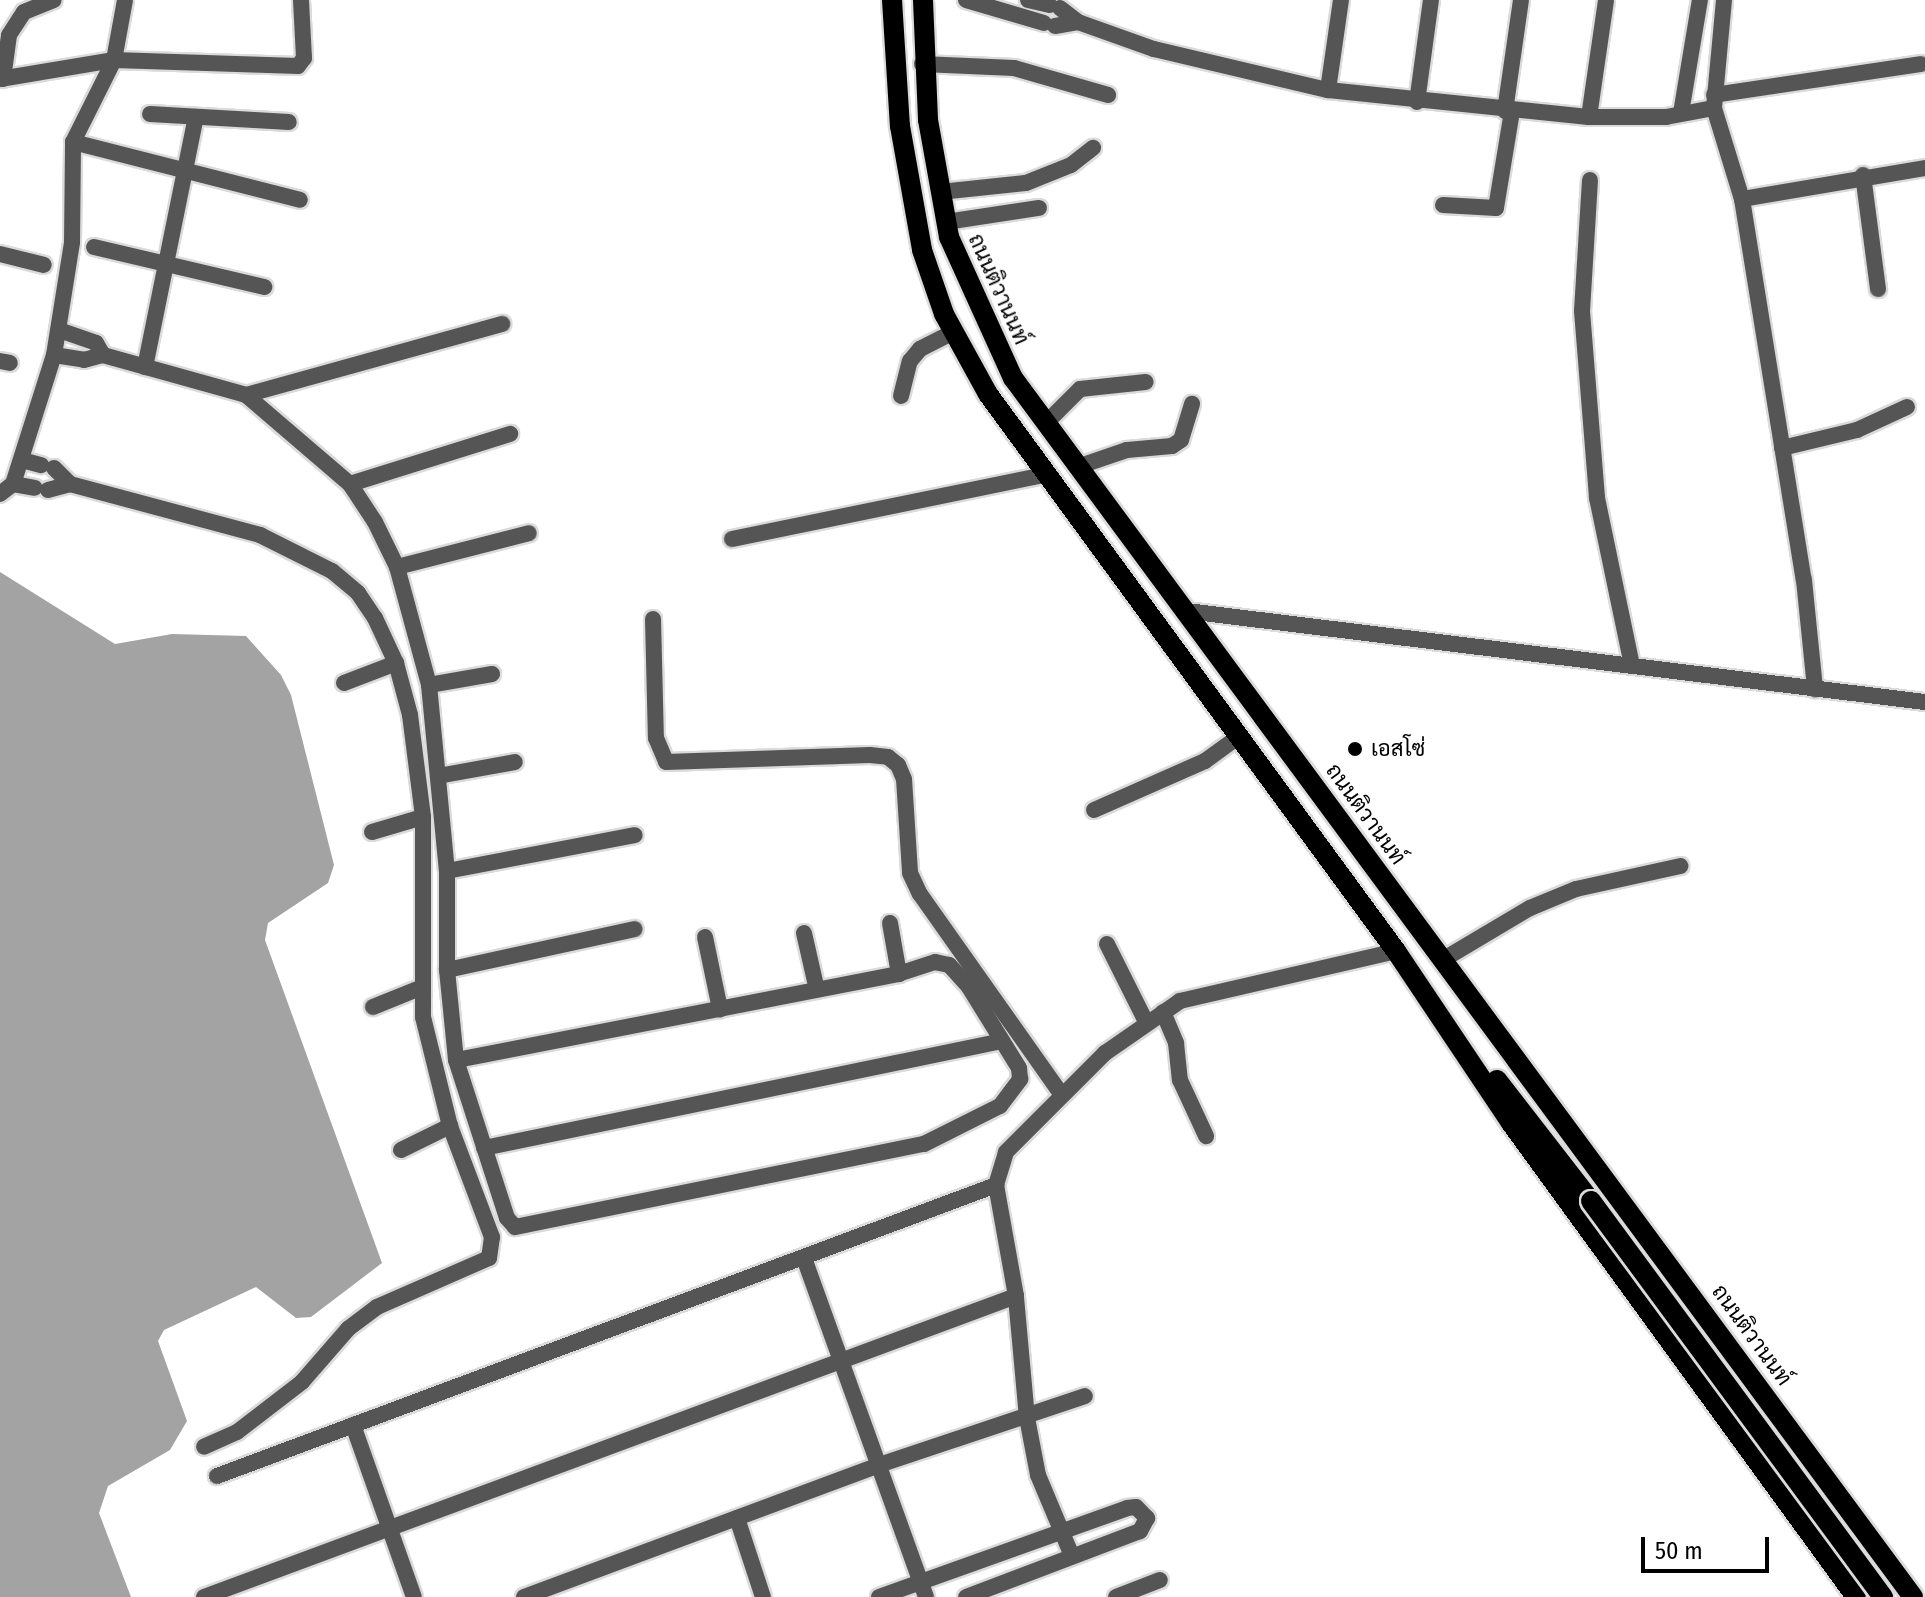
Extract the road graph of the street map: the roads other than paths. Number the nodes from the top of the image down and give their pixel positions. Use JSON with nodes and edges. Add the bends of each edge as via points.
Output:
{"nodes":[{"id":1,"x":54,"y":0,"type":"edge"},
{"id":2,"x":125,"y":0,"type":"edge"},
{"id":3,"x":301,"y":0,"type":"edge"},
{"id":4,"x":892,"y":0,"type":"edge"},
{"id":5,"x":923,"y":0,"type":"edge"},
{"id":6,"x":966,"y":0,"type":"edge"},
{"id":7,"x":1028,"y":0,"type":"edge"},
{"id":8,"x":1341,"y":0,"type":"edge"},
{"id":9,"x":1431,"y":0,"type":"edge"},
{"id":10,"x":1521,"y":0,"type":"edge"},
{"id":11,"x":1606,"y":0,"type":"edge"},
{"id":12,"x":1700,"y":0,"type":"edge"},
{"id":13,"x":1724,"y":0,"type":"edge"},
{"id":14,"x":1007,"y":6,"type":"edge"},
{"id":15,"x":1078,"y":22,"type":"junction"},
{"id":16,"x":114,"y":60,"type":"junction"},
{"id":17,"x":922,"y":64,"type":"junction"},
{"id":18,"x":1921,"y":64,"type":"dead end"},
{"id":19,"x":2,"y":79,"type":"edge"},
{"id":20,"x":1328,"y":90,"type":"junction"},
{"id":21,"x":1108,"y":95,"type":"dead end"},
{"id":22,"x":1714,"y":101,"type":"junction"},
{"id":23,"x":1417,"y":102,"type":"junction"},
{"id":24,"x":1508,"y":111,"type":"junction"},
{"id":25,"x":1681,"y":113,"type":"junction"},
{"id":26,"x":150,"y":114,"type":"dead end"},
{"id":27,"x":196,"y":117,"type":"junction"},
{"id":28,"x":1589,"y":117,"type":"junction"},
{"id":29,"x":289,"y":122,"type":"dead end"},
{"id":30,"x":73,"y":142,"type":"junction"},
{"id":31,"x":1093,"y":148,"type":"dead end"},
{"id":32,"x":1925,"y":168,"type":"edge"},
{"id":33,"x":187,"y":171,"type":"junction"},
{"id":34,"x":1863,"y":175,"type":"junction"},
{"id":35,"x":1590,"y":180,"type":"dead end"},
{"id":36,"x":940,"y":192,"type":"junction"},
{"id":37,"x":1742,"y":199,"type":"junction"},
{"id":38,"x":300,"y":200,"type":"dead end"},
{"id":39,"x":1443,"y":205,"type":"dead end"},
{"id":40,"x":1039,"y":208,"type":"dead end"},
{"id":41,"x":946,"y":222,"type":"junction"},
{"id":42,"x":94,"y":247,"type":"dead end"},
{"id":43,"x":0,"y":254,"type":"edge"},
{"id":44,"x":167,"y":264,"type":"junction"},
{"id":45,"x":44,"y":265,"type":"dead end"},
{"id":46,"x":264,"y":287,"type":"dead end"},
{"id":47,"x":1878,"y":289,"type":"dead end"},
{"id":48,"x":502,"y":324,"type":"dead end"},
{"id":49,"x":59,"y":330,"type":"junction"},
{"id":50,"x":954,"y":332,"type":"junction"},
{"id":51,"x":54,"y":355,"type":"junction"},
{"id":52,"x":103,"y":355,"type":"junction"},
{"id":53,"x":145,"y":367,"type":"junction"},
{"id":54,"x":1146,"y":382,"type":"dead end"},
{"id":55,"x":246,"y":395,"type":"junction"},
{"id":56,"x":901,"y":396,"type":"dead end"},
{"id":57,"x":1192,"y":404,"type":"dead end"},
{"id":58,"x":1907,"y":407,"type":"dead end"},
{"id":59,"x":1046,"y":423,"type":"junction"},
{"id":60,"x":510,"y":434,"type":"dead end"},
{"id":61,"x":1782,"y":448,"type":"junction"},
{"id":62,"x":22,"y":460,"type":"junction"},
{"id":63,"x":1077,"y":467,"type":"junction"},
{"id":64,"x":1045,"y":475,"type":"junction"},
{"id":65,"x":70,"y":484,"type":"junction"},
{"id":66,"x":350,"y":484,"type":"junction"},
{"id":67,"x":7,"y":489,"type":"edge"},
{"id":68,"x":529,"y":533,"type":"dead end"},
{"id":69,"x":732,"y":539,"type":"dead end"},
{"id":70,"x":397,"y":567,"type":"junction"},
{"id":71,"x":1187,"y":611,"type":"junction"},
{"id":72,"x":653,"y":619,"type":"dead end"},
{"id":73,"x":396,"y":663,"type":"junction"},
{"id":74,"x":1632,"y":665,"type":"junction"},
{"id":75,"x":492,"y":674,"type":"dead end"},
{"id":76,"x":344,"y":683,"type":"dead end"},
{"id":77,"x":429,"y":685,"type":"junction"},
{"id":78,"x":1815,"y":689,"type":"junction"},
{"id":79,"x":1925,"y":702,"type":"edge"},
{"id":80,"x":1238,"y":737,"type":"junction"},
{"id":81,"x":515,"y":762,"type":"dead end"},
{"id":82,"x":438,"y":776,"type":"junction"},
{"id":83,"x":1094,"y":810,"type":"dead end"},
{"id":84,"x":423,"y":817,"type":"junction"},
{"id":85,"x":372,"y":832,"type":"dead end"},
{"id":86,"x":635,"y":835,"type":"dead end"},
{"id":87,"x":1681,"y":866,"type":"dead end"},
{"id":88,"x":447,"y":871,"type":"junction"},
{"id":89,"x":890,"y":923,"type":"dead end"},
{"id":90,"x":635,"y":929,"type":"dead end"},
{"id":91,"x":804,"y":933,"type":"dead end"},
{"id":92,"x":705,"y":937,"type":"dead end"},
{"id":93,"x":1107,"y":944,"type":"dead end"},
{"id":94,"x":1396,"y":951,"type":"junction"},
{"id":95,"x":1444,"y":959,"type":"junction"},
{"id":96,"x":447,"y":970,"type":"junction"},
{"id":97,"x":899,"y":974,"type":"junction"},
{"id":98,"x":420,"y":988,"type":"junction"},
{"id":99,"x":817,"y":990,"type":"junction"},
{"id":100,"x":373,"y":1007,"type":"dead end"},
{"id":101,"x":720,"y":1009,"type":"junction"},
{"id":102,"x":1163,"y":1012,"type":"junction"},
{"id":103,"x":1146,"y":1022,"type":"junction"},
{"id":104,"x":1002,"y":1041,"type":"junction"},
{"id":105,"x":456,"y":1060,"type":"junction"},
{"id":106,"x":1061,"y":1094,"type":"junction"},
{"id":107,"x":450,"y":1126,"type":"junction"},
{"id":108,"x":1206,"y":1136,"type":"dead end"},
{"id":109,"x":484,"y":1148,"type":"junction"},
{"id":110,"x":401,"y":1150,"type":"dead end"},
{"id":111,"x":996,"y":1185,"type":"junction"},
{"id":112,"x":804,"y":1258,"type":"junction"},
{"id":113,"x":1016,"y":1296,"type":"junction"},
{"id":114,"x":842,"y":1363,"type":"junction"},
{"id":115,"x":1085,"y":1396,"type":"dead end"},
{"id":116,"x":1027,"y":1418,"type":"junction"},
{"id":117,"x":353,"y":1425,"type":"junction"},
{"id":118,"x":204,"y":1447,"type":"dead end"},
{"id":119,"x":879,"y":1465,"type":"junction"},
{"id":120,"x":217,"y":1476,"type":"dead end"},
{"id":121,"x":737,"y":1518,"type":"junction"},
{"id":122,"x":1863,"y":1530,"type":"junction"},
{"id":123,"x":389,"y":1531,"type":"junction"},
{"id":124,"x":1062,"y":1533,"type":"junction"},
{"id":125,"x":1072,"y":1556,"type":"junction"},
{"id":126,"x":1828,"y":1557,"type":"junction"},
{"id":127,"x":1160,"y":1580,"type":"dead end"},
{"id":128,"x":923,"y":1590,"type":"edge"},
{"id":129,"x":204,"y":1597,"type":"edge"},
{"id":130,"x":414,"y":1597,"type":"edge"},
{"id":131,"x":524,"y":1597,"type":"edge"},
{"id":132,"x":763,"y":1597,"type":"edge"},
{"id":133,"x":879,"y":1597,"type":"edge"},
{"id":134,"x":966,"y":1597,"type":"edge"},
{"id":135,"x":1116,"y":1597,"type":"edge"},
{"id":136,"x":1856,"y":1597,"type":"edge"},
{"id":137,"x":1883,"y":1597,"type":"edge"},
{"id":138,"x":1913,"y":1597,"type":"edge"}],
"edges":[{"from":1,"to":19,"type":"street","via":[[24,12],[9,35]]},
{"from":2,"to":16,"type":"street"},
{"from":3,"to":16,"type":"street","via":[[304,58],[298,66]]},
{"from":4,"to":50,"type":"main road","via":[[908,187],[922,250]]},
{"from":5,"to":17,"type":"main road","name":"ถนนติวานนท์"},
{"from":6,"to":14,"type":"street"},
{"from":7,"to":15,"type":"street","via":[[1054,7]]},
{"from":8,"to":20,"type":"street"},
{"from":9,"to":23,"type":"street"},
{"from":10,"to":24,"type":"street"},
{"from":11,"to":28,"type":"street"},
{"from":12,"to":25,"type":"street"},
{"from":13,"to":22,"type":"street"},
{"from":14,"to":15,"type":"street","via":[[1050,24]]},
{"from":15,"to":20,"type":"street","via":[[1169,53]]},
{"from":16,"to":19,"type":"street"},
{"from":16,"to":30,"type":"street"},
{"from":17,"to":21,"type":"street","via":[[1014,68]]},
{"from":17,"to":36,"type":"main road","name":"ถนนติวานนท์"},
{"from":18,"to":22,"type":"street"},
{"from":20,"to":23,"type":"street"},
{"from":22,"to":25,"type":"street"},
{"from":22,"to":37,"type":"street"},
{"from":23,"to":24,"type":"street"},
{"from":24,"to":28,"type":"street"},
{"from":24,"to":39,"type":"street","via":[[1496,208]]},
{"from":25,"to":28,"type":"street"},
{"from":26,"to":27,"type":"street"},
{"from":27,"to":29,"type":"street"},
{"from":27,"to":33,"type":"street"},
{"from":30,"to":33,"type":"street"},
{"from":30,"to":49,"type":"street","via":[[72,242]]},
{"from":31,"to":36,"type":"street","via":[[1071,165],[1026,183]]},
{"from":32,"to":34,"type":"street"},
{"from":33,"to":38,"type":"street"},
{"from":33,"to":44,"type":"street"},
{"from":34,"to":37,"type":"street"},
{"from":34,"to":47,"type":"street"},
{"from":35,"to":74,"type":"street","via":[[1582,311],[1597,498]]},
{"from":36,"to":41,"type":"main road","name":"ถนนติวานนท์"},
{"from":37,"to":61,"type":"street"},
{"from":40,"to":41,"type":"street"},
{"from":41,"to":59,"type":"main road","name":"ถนนติวานนท์","via":[[973,298],[1013,378]]},
{"from":42,"to":44,"type":"street"},
{"from":43,"to":45,"type":"street"},
{"from":44,"to":46,"type":"street"},
{"from":44,"to":53,"type":"street"},
{"from":48,"to":55,"type":"street"},
{"from":49,"to":51,"type":"street"},
{"from":49,"to":52,"type":"street","via":[[96,343]]},
{"from":50,"to":56,"type":"street","via":[[920,349],[910,361]]},
{"from":50,"to":64,"type":"main road","via":[[988,394]]},
{"from":51,"to":52,"type":"street","via":[[84,360]]},
{"from":51,"to":62,"type":"street"},
{"from":52,"to":53,"type":"street"},
{"from":53,"to":55,"type":"street"},
{"from":54,"to":59,"type":"street","via":[[1080,389]]},
{"from":55,"to":66,"type":"street"},
{"from":57,"to":63,"type":"street","via":[[1181,440],[1172,446],[1127,450]]},
{"from":58,"to":61,"type":"street","via":[[1848,433]]},
{"from":59,"to":63,"type":"main road","name":"ถนนติวานนท์"},
{"from":60,"to":66,"type":"street"},
{"from":61,"to":78,"type":"street"},
{"from":62,"to":65,"type":"street","via":[[48,467]]},
{"from":62,"to":67,"type":"street"},
{"from":63,"to":71,"type":"main road","name":"ถนนติวานนท์"},
{"from":64,"to":69,"type":"street"},
{"from":64,"to":80,"type":"main road"},
{"from":65,"to":67,"type":"street"},
{"from":65,"to":73,"type":"street","via":[[260,535],[332,571],[358,593]]},
{"from":66,"to":70,"type":"street"},
{"from":68,"to":70,"type":"street"},
{"from":70,"to":77,"type":"street"},
{"from":71,"to":74,"type":"street"},
{"from":71,"to":95,"type":"main road","name":"ถนนติวานนท์"},
{"from":72,"to":106,"type":"street","via":[[656,738],[666,762],[870,755],[888,757],[898,765],[904,779],[910,873],[920,894]]},
{"from":73,"to":76,"type":"street"},
{"from":73,"to":84,"type":"street","via":[[410,715]]},
{"from":74,"to":78,"type":"street"},
{"from":75,"to":77,"type":"street"},
{"from":77,"to":82,"type":"street"},
{"from":78,"to":79,"type":"street"},
{"from":80,"to":83,"type":"street","via":[[1205,761]]},
{"from":80,"to":94,"type":"main road"},
{"from":81,"to":82,"type":"street"},
{"from":82,"to":88,"type":"street"},
{"from":84,"to":85,"type":"street"},
{"from":84,"to":98,"type":"street"},
{"from":86,"to":88,"type":"street"},
{"from":87,"to":95,"type":"street","via":[[1576,889],[1530,908]]},
{"from":88,"to":96,"type":"street"},
{"from":89,"to":97,"type":"street"},
{"from":90,"to":96,"type":"street"},
{"from":91,"to":99,"type":"street"},
{"from":92,"to":101,"type":"street"},
{"from":93,"to":103,"type":"street"},
{"from":94,"to":102,"type":"street","via":[[1204,993]]},
{"from":94,"to":126,"type":"main road","via":[[1519,1135]]},
{"from":94,"to":137,"type":"main road","bridge":true,"via":[[1591,1201]]},
{"from":95,"to":122,"type":"main road","name":"ถนนติวานนท์"},
{"from":96,"to":105,"type":"street"},
{"from":97,"to":99,"type":"street"},
{"from":97,"to":104,"type":"street","via":[[935,962],[949,965]]},
{"from":98,"to":100,"type":"street"},
{"from":98,"to":107,"type":"street"},
{"from":99,"to":101,"type":"street"},
{"from":101,"to":105,"type":"street"},
{"from":102,"to":103,"type":"street"},
{"from":102,"to":108,"type":"street","via":[[1176,1043],[1180,1080]]},
{"from":103,"to":106,"type":"street"},
{"from":104,"to":109,"type":"street"},
{"from":104,"to":109,"type":"street","via":[[1019,1068],[1016,1091],[954,1133],[924,1144],[529,1227],[515,1227],[507,1218]]},
{"from":105,"to":109,"type":"street"},
{"from":106,"to":111,"type":"street","via":[[1006,1152]]},
{"from":107,"to":110,"type":"street"},
{"from":107,"to":118,"type":"street","via":[[492,1237],[489,1258],[369,1313],[302,1382],[237,1432]]},
{"from":111,"to":112,"type":"street"},
{"from":111,"to":113,"type":"street"},
{"from":112,"to":114,"type":"street"},
{"from":112,"to":117,"type":"street"},
{"from":113,"to":114,"type":"street"},
{"from":113,"to":116,"type":"street"},
{"from":114,"to":119,"type":"street"},
{"from":114,"to":123,"type":"street"},
{"from":115,"to":116,"type":"street"},
{"from":116,"to":119,"type":"street"},
{"from":116,"to":124,"type":"street","via":[[1038,1475]]},
{"from":117,"to":120,"type":"street"},
{"from":117,"to":123,"type":"street"},
{"from":119,"to":121,"type":"street"},
{"from":119,"to":128,"type":"street"},
{"from":121,"to":131,"type":"street"},
{"from":121,"to":132,"type":"street"},
{"from":122,"to":126,"type":"main road","via":[[1858,1554],[1848,1561]]},
{"from":122,"to":138,"type":"main road","name":"ถนนติวานนท์"},
{"from":123,"to":129,"type":"street"},
{"from":123,"to":130,"type":"street"},
{"from":124,"to":125,"type":"street"},
{"from":124,"to":125,"type":"street","via":[[1127,1508],[1136,1507],[1147,1518],[1140,1531]]},
{"from":124,"to":128,"type":"street"},
{"from":125,"to":134,"type":"street"},
{"from":126,"to":136,"type":"main road"},
{"from":127,"to":135,"type":"street"},
{"from":128,"to":133,"type":"street"}]}
